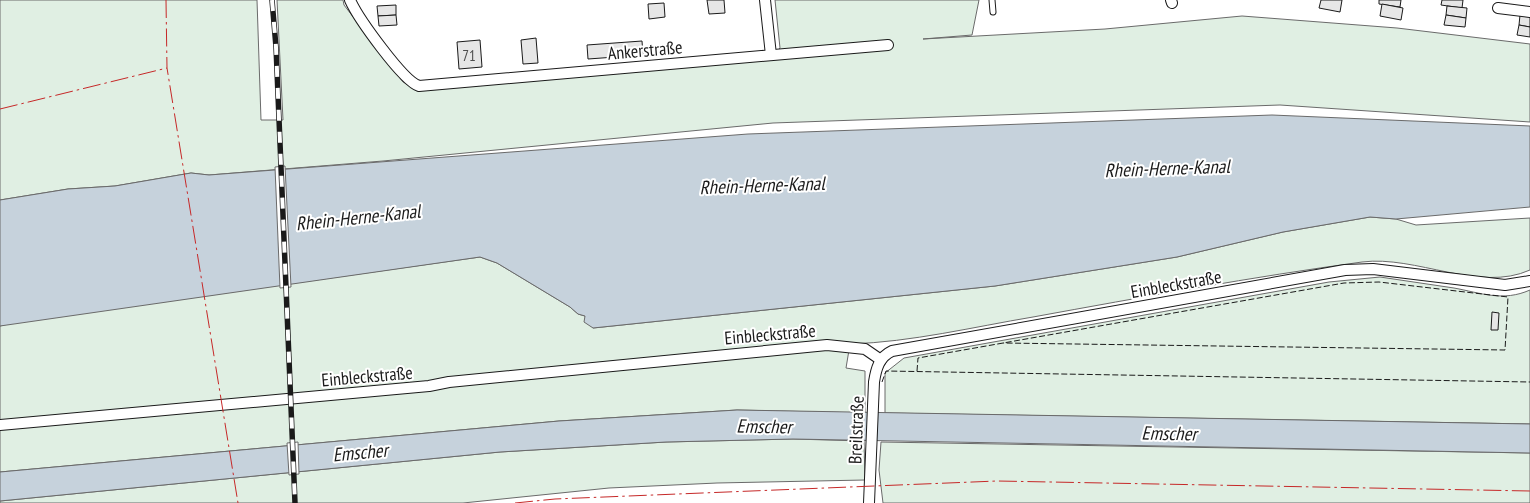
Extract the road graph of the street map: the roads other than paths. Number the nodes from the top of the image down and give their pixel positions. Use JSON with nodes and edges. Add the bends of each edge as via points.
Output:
{"nodes":[{"id":1,"x":350,"y":0,"type":"edge"},
{"id":2,"x":766,"y":0,"type":"edge"},
{"id":3,"x":992,"y":0,"type":"edge"},
{"id":4,"x":1498,"y":8,"type":"dead end"},
{"id":5,"x":993,"y":12,"type":"dead end"},
{"id":6,"x":1530,"y":12,"type":"edge"},
{"id":7,"x":888,"y":45,"type":"dead end"},
{"id":8,"x":771,"y":55,"type":"junction"},
{"id":9,"x":1530,"y":281,"type":"edge"},
{"id":10,"x":881,"y":360,"type":"junction"},
{"id":11,"x":0,"y":425,"type":"edge"},
{"id":12,"x":869,"y":503,"type":"edge"}],
"edges":[{"from":1,"to":8,"type":"street","name":"Ankerstraße","via":[[361,19],[413,84],[427,86]]},
{"from":2,"to":8,"type":"street"},
{"from":3,"to":5,"type":"lane"},
{"from":4,"to":6,"type":"street"},
{"from":7,"to":8,"type":"street","name":"Ankerstraße"},
{"from":9,"to":10,"type":"street","name":"Einbleckstraße","via":[[1505,285],[1374,269],[1345,270],[899,349],[889,352]]},
{"from":10,"to":11,"type":"street","name":"Einbleckstraße","via":[[872,351],[858,347],[815,346],[429,386]]},
{"from":10,"to":12,"type":"street","name":"Breilstraße","via":[[875,373]]}]}
